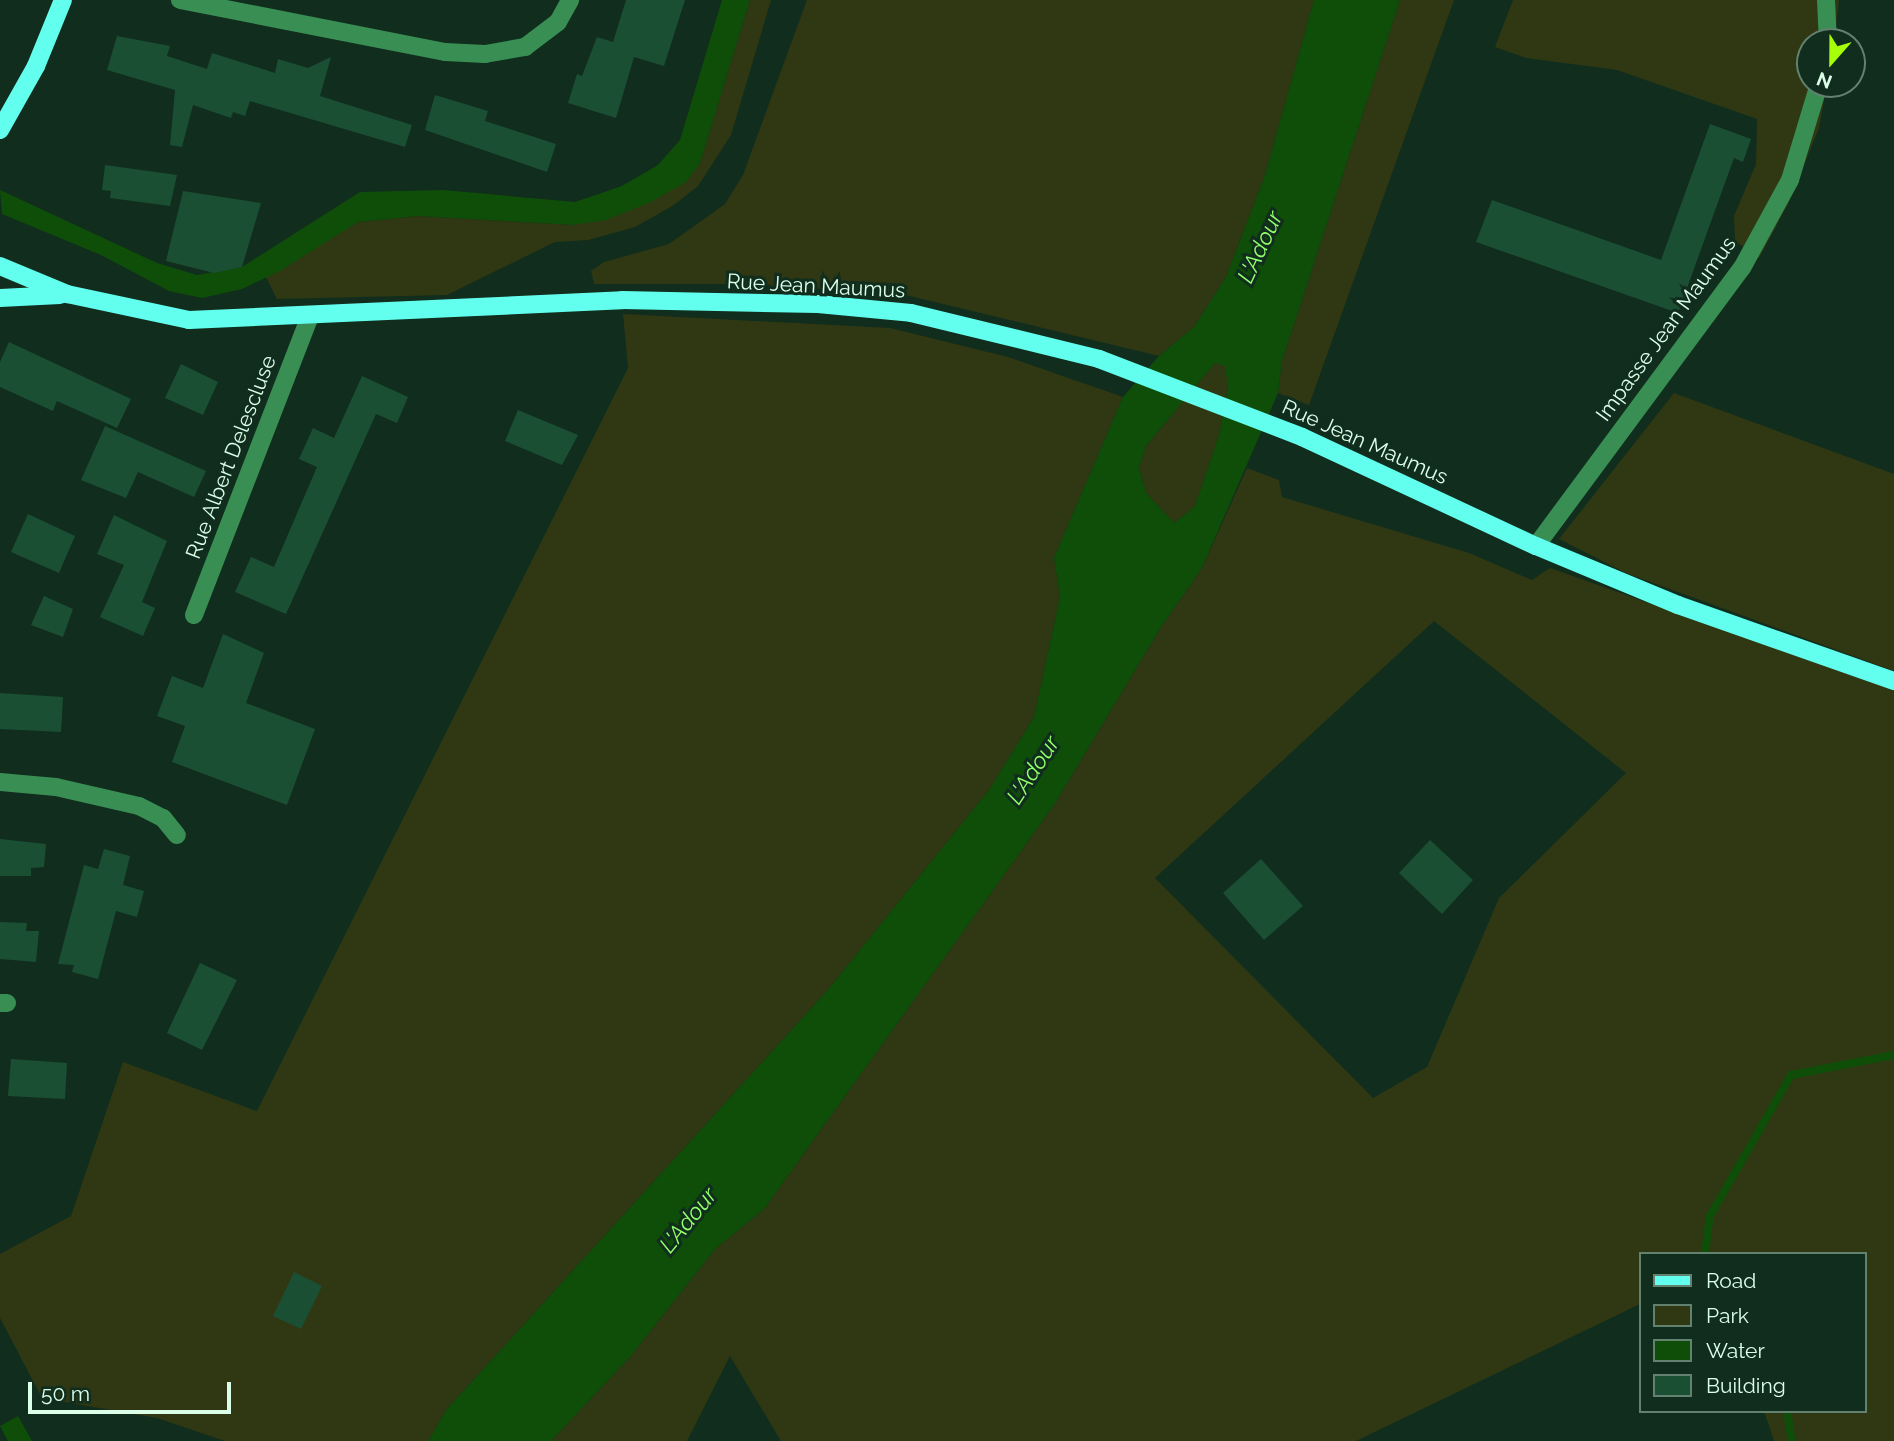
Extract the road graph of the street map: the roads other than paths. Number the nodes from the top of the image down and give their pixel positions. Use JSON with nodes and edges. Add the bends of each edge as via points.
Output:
{"nodes":[{"id":1,"x":63,"y":0,"type":"edge"},
{"id":2,"x":180,"y":0,"type":"edge"},
{"id":3,"x":570,"y":0,"type":"edge"},
{"id":4,"x":1826,"y":0,"type":"edge"},
{"id":5,"x":1827,"y":28,"type":"edge"},
{"id":6,"x":1815,"y":98,"type":"edge"},
{"id":7,"x":0,"y":130,"type":"edge"},
{"id":8,"x":0,"y":266,"type":"edge"},
{"id":9,"x":67,"y":295,"type":"junction"},
{"id":10,"x":0,"y":298,"type":"edge"},
{"id":11,"x":310,"y":316,"type":"junction"},
{"id":12,"x":1536,"y":546,"type":"junction"},
{"id":13,"x":194,"y":615,"type":"dead end"},
{"id":14,"x":1894,"y":681,"type":"edge"},
{"id":15,"x":0,"y":782,"type":"edge"},
{"id":16,"x":177,"y":835,"type":"dead end"}],
"edges":[{"from":1,"to":7,"type":"main road","via":[[40,57]]},
{"from":2,"to":3,"type":"street","via":[[445,52],[485,54],[525,47],[558,22]]},
{"from":4,"to":5,"type":"street"},
{"from":6,"to":12,"type":"street","name":"Impasse Jean Maumus","via":[[1790,180],[1742,268]]},
{"from":8,"to":9,"type":"main road"},
{"from":9,"to":10,"type":"main road"},
{"from":9,"to":11,"type":"main road","name":"Rue Jean Maumus","via":[[190,320]]},
{"from":11,"to":12,"type":"main road","name":"Rue Jean Maumus","via":[[622,300],[818,304],[911,313],[1099,359],[1302,437]]},
{"from":11,"to":13,"type":"street","name":"Rue Albert Delescluse"},
{"from":12,"to":14,"type":"main road","name":"Rue Jean Maumus","via":[[1678,605]]},
{"from":15,"to":16,"type":"street","via":[[56,787],[139,806],[163,818]]}]}
